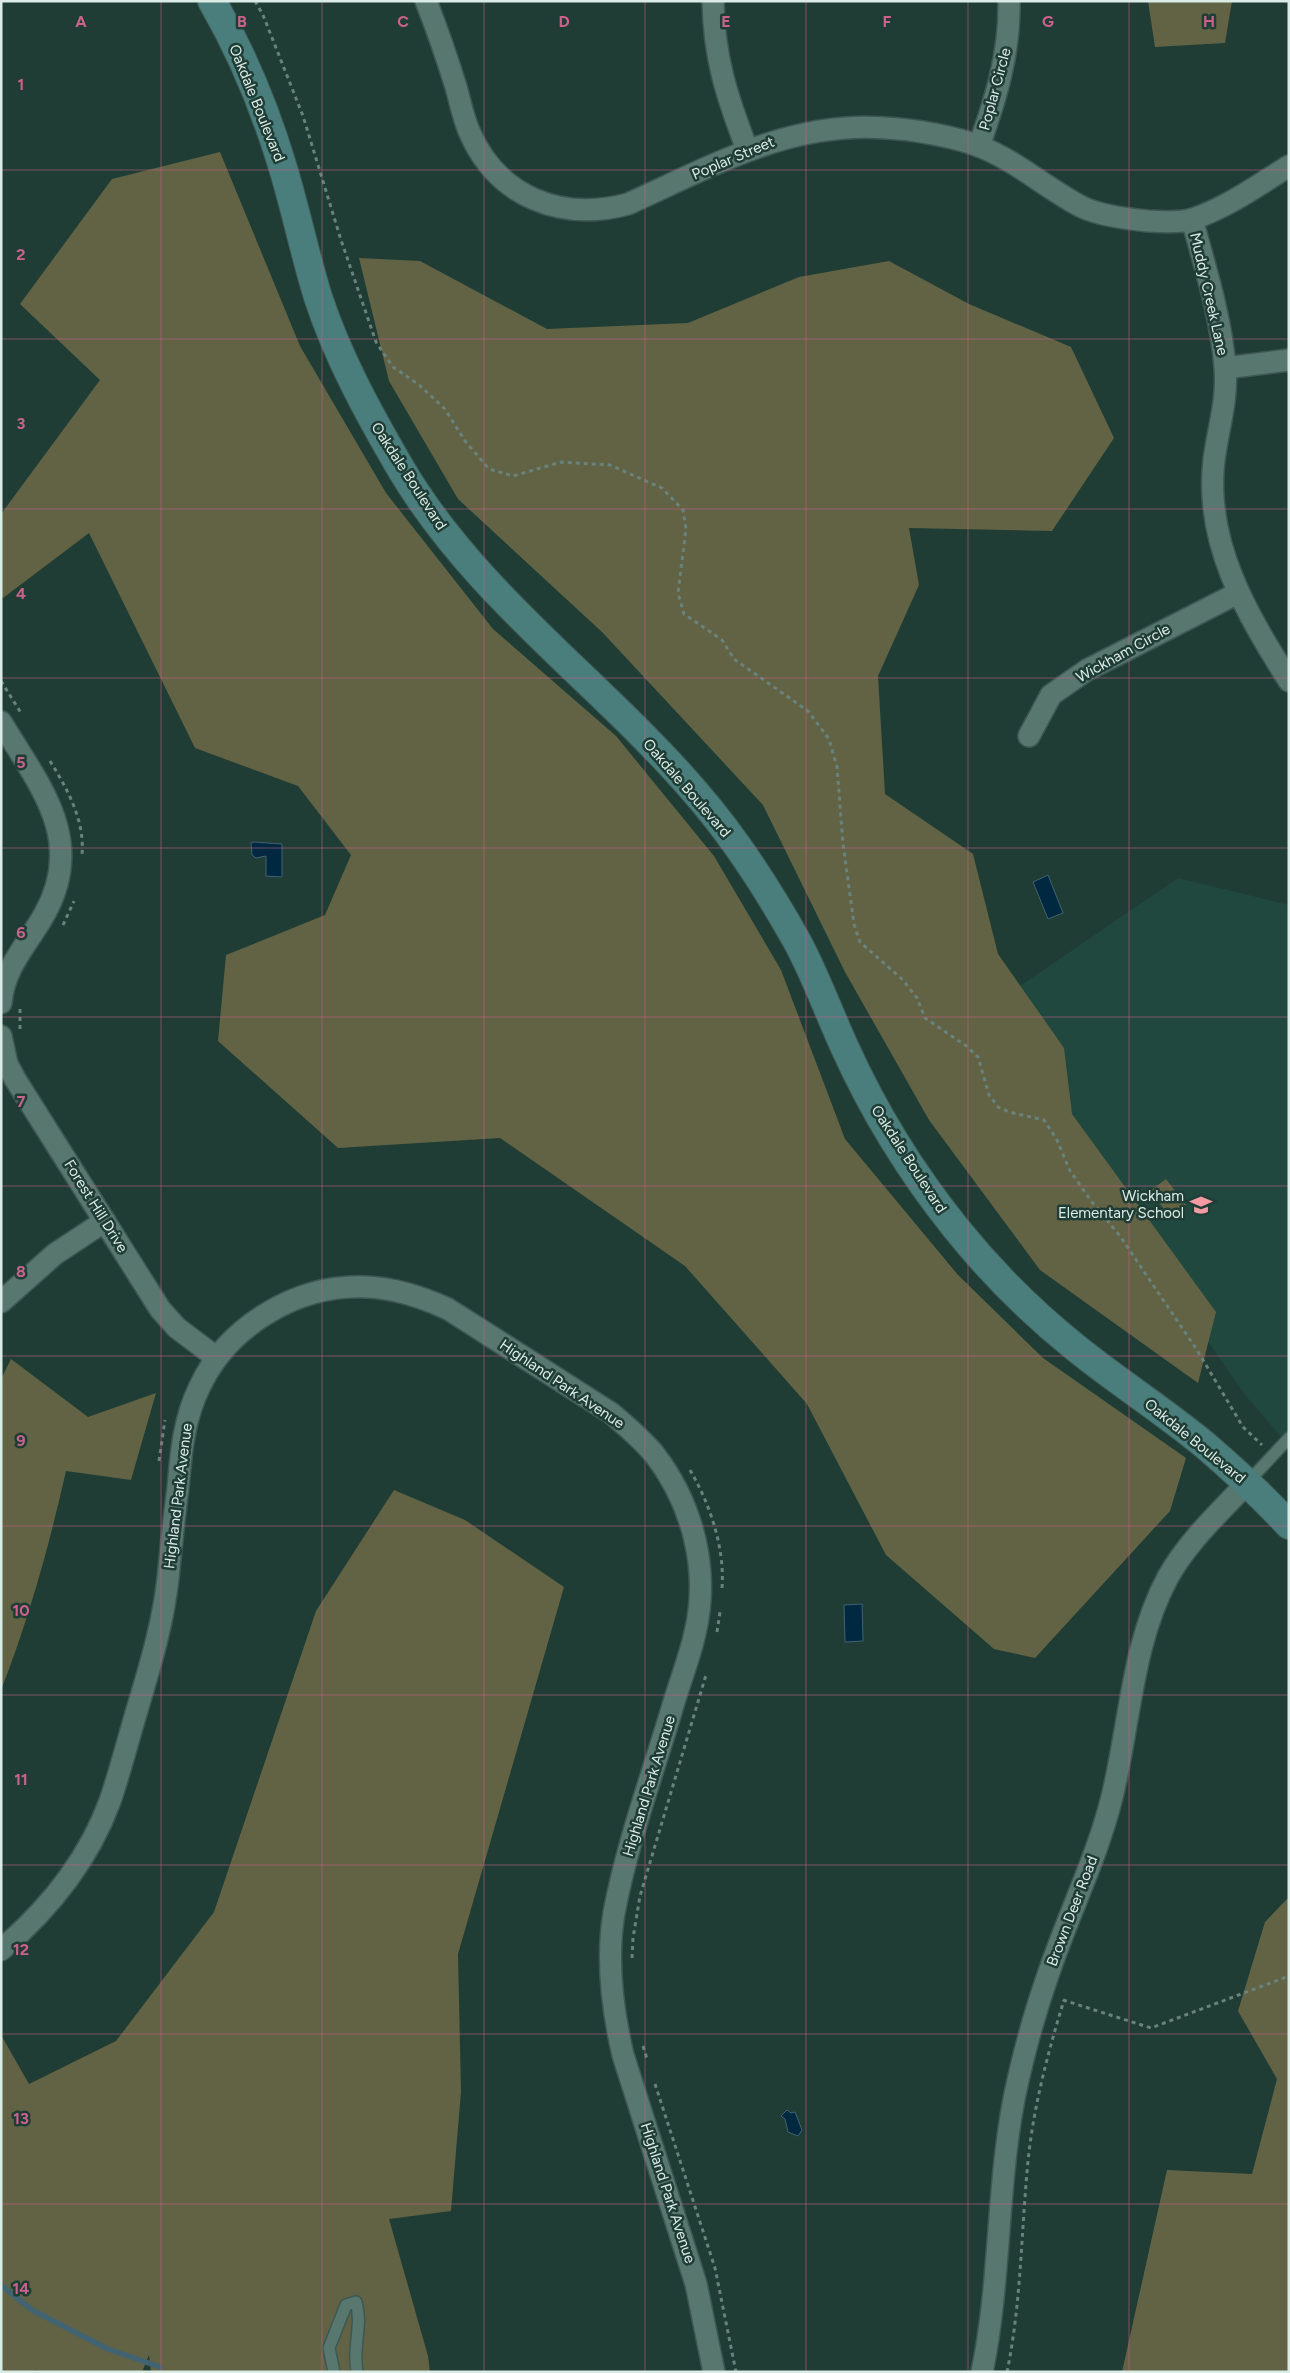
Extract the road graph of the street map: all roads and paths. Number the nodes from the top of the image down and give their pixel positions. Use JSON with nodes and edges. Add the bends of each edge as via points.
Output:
{"nodes":[{"id":1,"x":212,"y":1,"type":"edge"},
{"id":2,"x":255,"y":1,"type":"edge"},
{"id":3,"x":426,"y":1,"type":"edge"},
{"id":4,"x":713,"y":1,"type":"edge"},
{"id":5,"x":1008,"y":1,"type":"edge"},
{"id":6,"x":980,"y":146,"type":"junction"},
{"id":7,"x":747,"y":149,"type":"junction"},
{"id":8,"x":1289,"y":166,"type":"edge"},
{"id":9,"x":1192,"y":219,"type":"junction"},
{"id":10,"x":1289,"y":360,"type":"edge"},
{"id":11,"x":1225,"y":368,"type":"junction"},
{"id":12,"x":1238,"y":593,"type":"junction"},
{"id":13,"x":1,"y":681,"type":"edge"},
{"id":14,"x":1289,"y":681,"type":"edge"},
{"id":15,"x":21,"y":714,"type":"dead end"},
{"id":16,"x":1,"y":722,"type":"edge"},
{"id":17,"x":1029,"y":736,"type":"dead end"},
{"id":18,"x":46,"y":754,"type":"dead end"},
{"id":19,"x":81,"y":859,"type":"dead end"},
{"id":20,"x":74,"y":899,"type":"dead end"},
{"id":21,"x":62,"y":926,"type":"dead end"},
{"id":22,"x":11,"y":1003,"type":"edge"},
{"id":23,"x":11,"y":1035,"type":"edge"},
{"id":24,"x":105,"y":1221,"type":"junction"},
{"id":25,"x":1,"y":1302,"type":"edge"},
{"id":26,"x":217,"y":1358,"type":"junction"},
{"id":27,"x":166,"y":1417,"type":"dead end"},
{"id":28,"x":1289,"y":1438,"type":"edge"},
{"id":29,"x":1272,"y":1455,"type":"junction"},
{"id":30,"x":687,"y":1464,"type":"dead end"},
{"id":31,"x":158,"y":1469,"type":"dead end"},
{"id":32,"x":1247,"y":1483,"type":"junction"},
{"id":33,"x":1289,"y":1525,"type":"edge"},
{"id":34,"x":722,"y":1592,"type":"dead end"},
{"id":35,"x":720,"y":1610,"type":"dead end"},
{"id":36,"x":716,"y":1639,"type":"dead end"},
{"id":37,"x":707,"y":1668,"type":"dead end"},
{"id":38,"x":1,"y":1950,"type":"edge"},
{"id":39,"x":632,"y":1963,"type":"dead end"},
{"id":40,"x":1289,"y":1976,"type":"edge"},
{"id":41,"x":642,"y":2044,"type":"dead end"},
{"id":42,"x":649,"y":2066,"type":"dead end"},
{"id":43,"x":654,"y":2082,"type":"dead end"},
{"id":44,"x":334,"y":2372,"type":"edge"},
{"id":45,"x":356,"y":2372,"type":"edge"},
{"id":46,"x":714,"y":2372,"type":"edge"},
{"id":47,"x":736,"y":2372,"type":"edge"},
{"id":48,"x":982,"y":2372,"type":"edge"},
{"id":49,"x":1006,"y":2372,"type":"edge"}],
"edges":[{"from":1,"to":32,"type":"main road","name":"Oakdale Boulevard","via":[[264,111],[282,163],[318,297],[333,336],[372,418],[424,505],[509,607],[665,759],[733,840],[798,944],[848,1055],[886,1128],[954,1226],[985,1263],[1035,1314],[1079,1351],[1204,1445]]},
{"from":2,"to":29,"type":"path","via":[[264,15],[303,116],[340,240],[376,342],[393,367],[445,409],[464,441],[489,469],[513,476],[561,462],[610,465],[662,488],[682,510],[686,529],[678,593],[684,614],[722,640],[734,659],[808,711],[829,738],[837,767],[843,844],[854,924],[860,942],[903,980],[925,1018],[965,1044],[978,1057],[989,1095],[998,1107],[1044,1120],[1070,1171],[1120,1236],[1197,1350],[1243,1427]]},
{"from":3,"to":7,"type":"street","name":"Poplar Street","via":[[469,130],[480,153],[509,185],[531,198],[556,208],[607,210],[628,204]]},
{"from":4,"to":7,"type":"street","via":[[717,59],[727,97]]},
{"from":5,"to":6,"type":"street","name":"Poplar Circle","via":[[1005,62]]},
{"from":6,"to":7,"type":"street","name":"Poplar Street","via":[[917,131],[852,127],[810,132]]},
{"from":6,"to":9,"type":"street","name":"Poplar Street","via":[[1002,156],[1083,207],[1126,219],[1160,222]]},
{"from":8,"to":9,"type":"street","name":"Poplar Street","via":[[1236,199]]},
{"from":9,"to":11,"type":"street","name":"Muddy Creek Lane","via":[[1221,336]]},
{"from":10,"to":11,"type":"street"},
{"from":11,"to":12,"type":"street","name":"Muddy Creek Lane","via":[[1225,398],[1214,460],[1214,507],[1223,556]]},
{"from":12,"to":14,"type":"street","name":"Muddy Creek Lane"},
{"from":12,"to":17,"type":"street","name":"Wickham Circle","via":[[1087,670],[1051,695]]},
{"from":13,"to":15,"type":"path"},
{"from":16,"to":22,"type":"street","via":[[50,803],[61,849],[55,892],[10,969]]},
{"from":18,"to":19,"type":"path","via":[[76,810],[82,835]]},
{"from":20,"to":21,"type":"path"},
{"from":22,"to":23,"type":"path"},
{"from":23,"to":24,"type":"street","name":"Forest Hill Drive","via":[[7,1064]]},
{"from":24,"to":25,"type":"street","via":[[55,1254]]},
{"from":24,"to":26,"type":"street","name":"Forest Hill Drive","via":[[160,1309],[177,1328]]},
{"from":26,"to":38,"type":"street","name":"Highland Park Avenue","via":[[200,1385],[183,1437],[164,1613],[110,1802],[91,1844],[73,1873],[30,1925]]},
{"from":26,"to":46,"type":"street","name":"Highland Park Avenue","via":[[256,1320],[310,1294],[365,1286],[396,1290],[448,1309],[611,1414],[653,1453],[680,1496],[698,1552],[700,1604],[695,1632],[614,1913],[611,1990],[623,2055],[696,2284]]},
{"from":27,"to":31,"type":"path"},
{"from":28,"to":29,"type":"lane"},
{"from":29,"to":32,"type":"lane"},
{"from":30,"to":34,"type":"path","via":[[703,1494],[716,1535]]},
{"from":32,"to":33,"type":"main road","name":"Oakdale Boulevard"},
{"from":32,"to":48,"type":"street","name":"Brown Deer Road","via":[[1188,1548],[1169,1576],[1154,1606],[1144,1638],[1112,1798],[1096,1851],[1048,1975],[1017,2082],[1007,2137],[992,2304]]},
{"from":35,"to":36,"type":"path"},
{"from":37,"to":39,"type":"path","via":[[640,1896]]},
{"from":40,"to":49,"type":"path","via":[[1151,2028],[1064,2000],[1046,2066],[1030,2150],[1015,2315]]},
{"from":41,"to":42,"type":"path"},
{"from":43,"to":47,"type":"path","via":[[715,2268]]},
{"from":44,"to":45,"type":"lane","via":[[329,2348],[346,2305],[356,2302],[360,2313],[354,2360]]}]}
